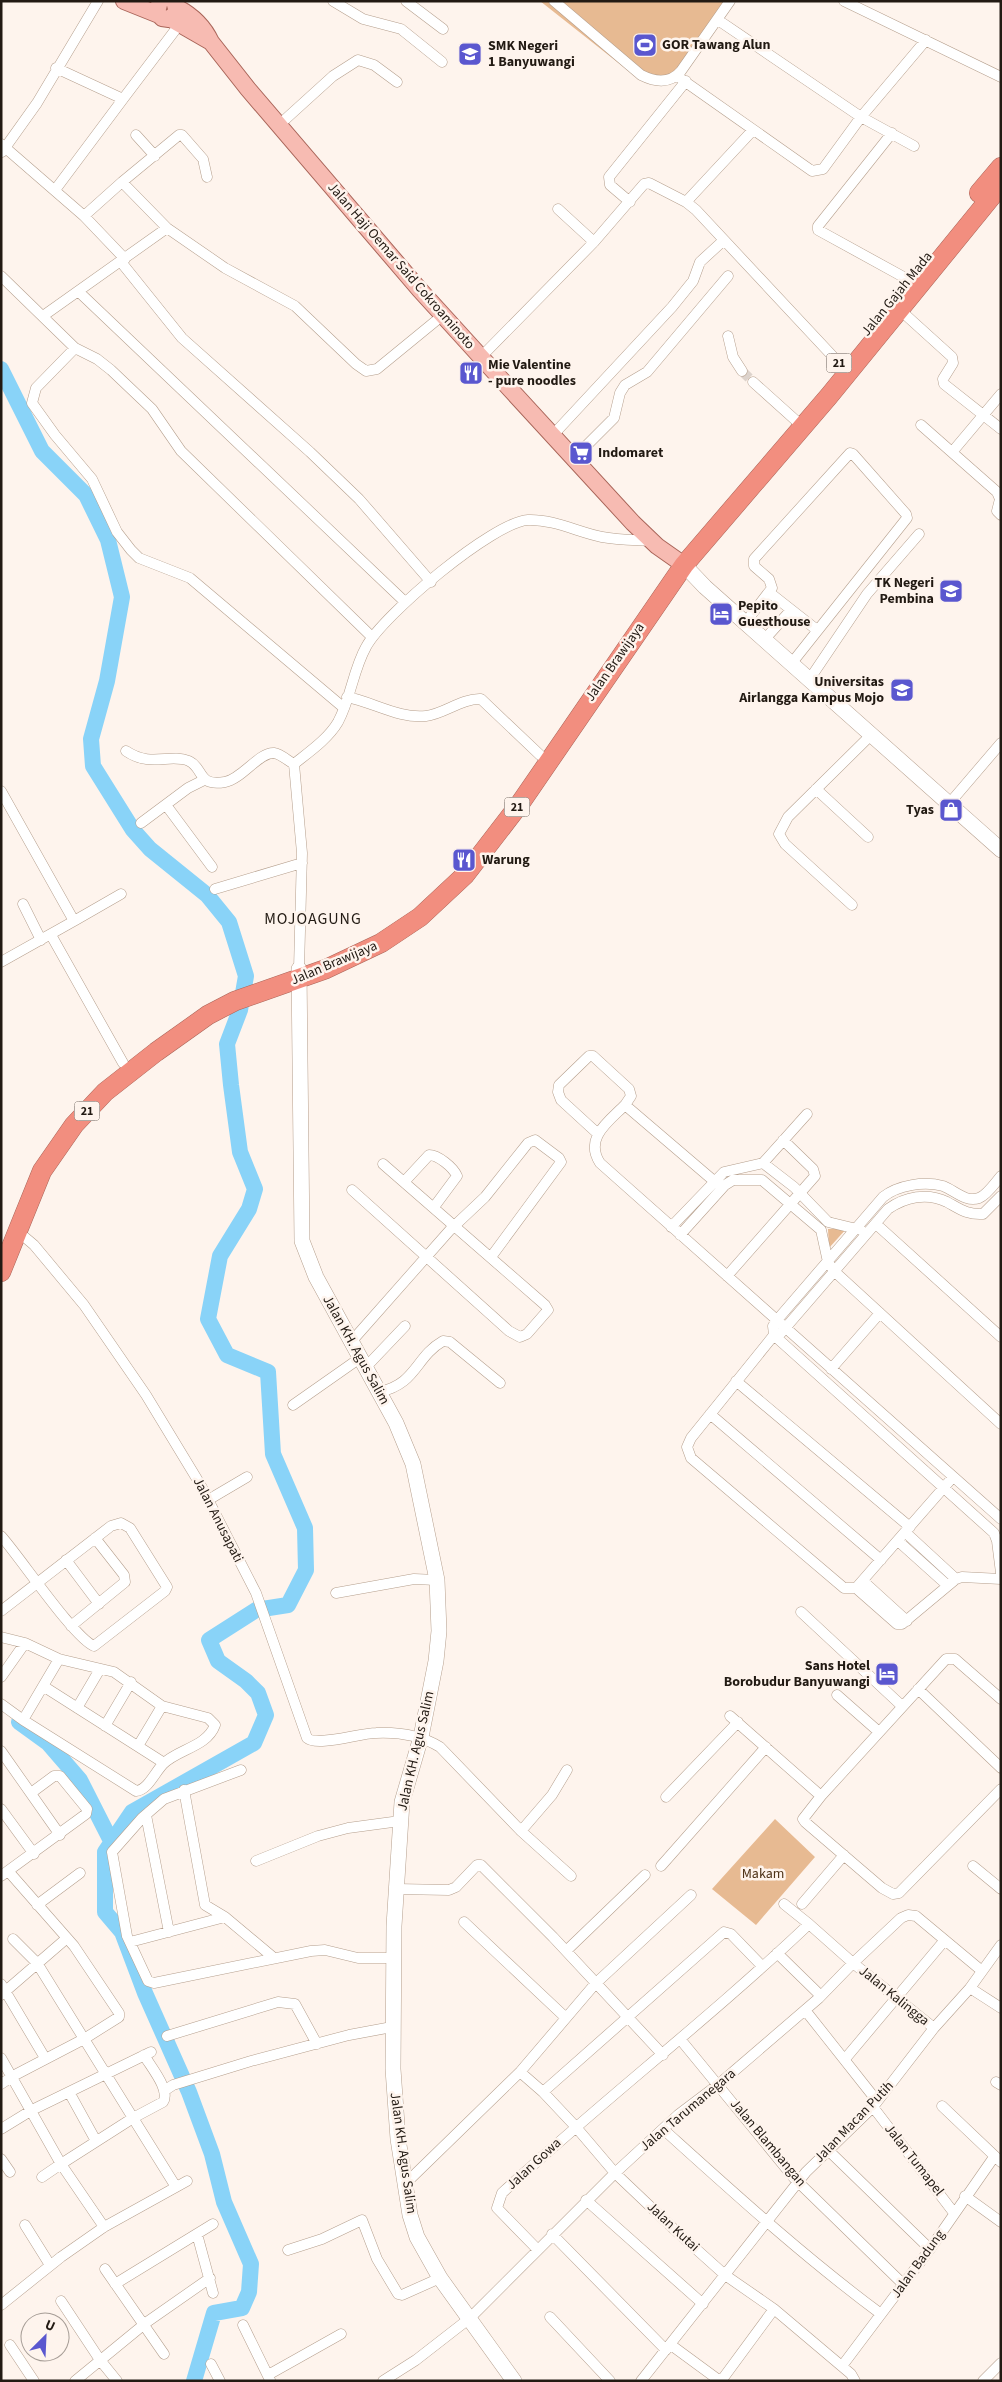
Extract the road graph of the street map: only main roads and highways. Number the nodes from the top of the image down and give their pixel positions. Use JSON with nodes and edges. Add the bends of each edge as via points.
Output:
{"nodes":[{"id":1,"x":124,"y":1,"type":"edge"},
{"id":2,"x":169,"y":8,"type":"edge"},
{"id":3,"x":1001,"y":167,"type":"edge"},
{"id":4,"x":1001,"y":185,"type":"edge"},
{"id":5,"x":864,"y":343,"type":"junction"},
{"id":6,"x":798,"y":423,"type":"junction"},
{"id":7,"x":680,"y":561,"type":"junction"},
{"id":8,"x":582,"y":701,"type":"junction"},
{"id":9,"x":299,"y":974,"type":"junction"},
{"id":10,"x":233,"y":998,"type":"junction"},
{"id":11,"x":14,"y":1228,"type":"junction"},
{"id":12,"x":1,"y":1249,"type":"edge"},
{"id":13,"x":1,"y":1272,"type":"edge"}],
"edges":[{"from":1,"to":2,"type":"main road","name":"Jalan Haji Oemar Said Cokroaminoto"},
{"from":2,"to":7,"type":"main road","name":"Jalan Haji Oemar Said Cokroaminoto","via":[[211,42],[279,126],[552,436],[651,541]]},
{"from":3,"to":5,"type":"highway","name":"Jalan Gajah Mada","number":"21","via":[[909,280]]},
{"from":4,"to":5,"type":"highway","number":"21","via":[[899,309]]},
{"from":5,"to":6,"type":"highway","number":"21"},
{"from":5,"to":6,"type":"highway","name":"Jalan Gajah Mada","number":"21","via":[[839,363]]},
{"from":6,"to":7,"type":"highway","name":"Jalan Gajah Mada","number":"21"},
{"from":6,"to":7,"type":"highway","name":"Jalan Brawijaya","number":"21","via":[[701,545]]},
{"from":7,"to":8,"type":"highway","name":"Jalan Brawijaya","number":"21"},
{"from":8,"to":9,"type":"highway","name":"Jalan Brawijaya","number":"21","via":[[481,837],[436,891],[382,932]]},
{"from":8,"to":9,"type":"highway","name":"Jalan Brawijaya","number":"21","via":[[489,846],[442,898],[404,930],[381,943],[351,958]]},
{"from":9,"to":10,"type":"highway","name":"Jalan Brawijaya","number":"21"},
{"from":10,"to":11,"type":"highway","name":"Jalan Brawijaya","number":"21","via":[[170,1041],[101,1095],[74,1125],[42,1171]]},
{"from":10,"to":11,"type":"highway","name":"Jalan Brawijaya","number":"21","via":[[192,1015],[123,1063],[88,1096],[41,1156],[22,1193]]},
{"from":11,"to":12,"type":"highway","name":"Jalan Brawijaya","number":"21"},
{"from":11,"to":13,"type":"highway","name":"Jalan Brawijaya","number":"21"}]}
